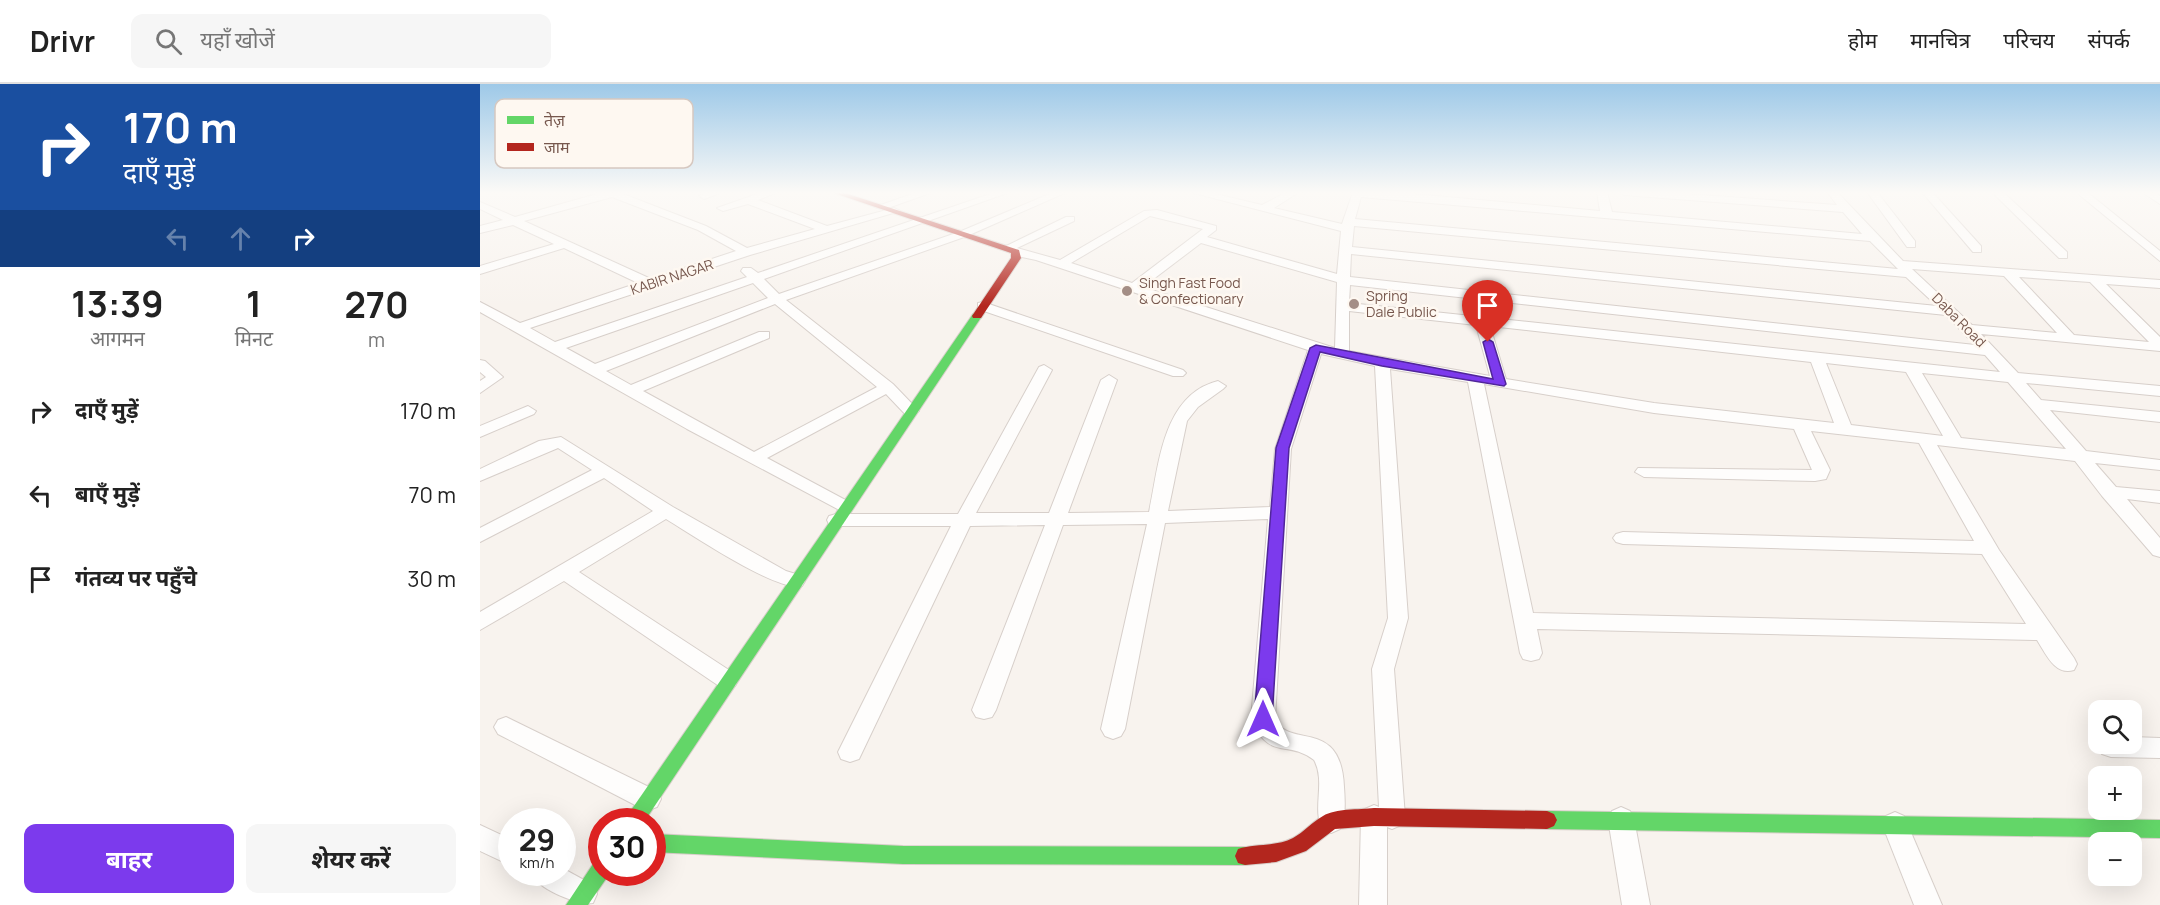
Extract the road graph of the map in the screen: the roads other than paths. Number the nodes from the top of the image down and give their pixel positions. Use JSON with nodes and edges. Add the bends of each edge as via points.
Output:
{"nodes":[{"id":1,"x":533,"y":230,"type":"edge"},
{"id":2,"x":706,"y":230,"type":"edge"},
{"id":3,"x":826,"y":230,"type":"edge"},
{"id":4,"x":892,"y":230,"type":"edge"},
{"id":5,"x":952,"y":230,"type":"edge"},
{"id":6,"x":972,"y":230,"type":"edge"},
{"id":7,"x":1049,"y":230,"type":"edge"},
{"id":8,"x":1118,"y":230,"type":"edge"},
{"id":9,"x":1211,"y":230,"type":"edge"},
{"id":10,"x":1348,"y":230,"type":"edge"},
{"id":11,"x":1410,"y":230,"type":"edge"},
{"id":12,"x":1784,"y":230,"type":"edge"},
{"id":13,"x":1866,"y":230,"type":"edge"},
{"id":14,"x":1901,"y":230,"type":"edge"},
{"id":15,"x":1961,"y":230,"type":"edge"},
{"id":16,"x":2037,"y":230,"type":"edge"},
{"id":17,"x":2128,"y":230,"type":"edge"},
{"id":18,"x":963,"y":234,"type":"junction"},
{"id":19,"x":1873,"y":238,"type":"junction"},
{"id":20,"x":1201,"y":239,"type":"junction"},
{"id":21,"x":562,"y":244,"type":"junction"},
{"id":22,"x":1911,"y":244,"type":"dead end"},
{"id":23,"x":1977,"y":249,"type":"dead end"},
{"id":24,"x":1012,"y":250,"type":"junction"},
{"id":25,"x":1346,"y":250,"type":"junction"},
{"id":26,"x":746,"y":252,"type":"junction"},
{"id":27,"x":2062,"y":255,"type":"dead end"},
{"id":28,"x":2160,"y":257,"type":"edge"},
{"id":29,"x":729,"y":258,"type":"junction"},
{"id":30,"x":1061,"y":264,"type":"junction"},
{"id":31,"x":1900,"y":264,"type":"junction"},
{"id":32,"x":480,"y":270,"type":"edge"},
{"id":33,"x":2007,"y":272,"type":"junction"},
{"id":34,"x":1911,"y":274,"type":"junction"},
{"id":35,"x":755,"y":277,"type":"junction"},
{"id":36,"x":2092,"y":277,"type":"junction"},
{"id":37,"x":1343,"y":280,"type":"junction"},
{"id":38,"x":650,"y":284,"type":"junction"},
{"id":39,"x":2160,"y":284,"type":"edge"},
{"id":40,"x":1134,"y":288,"type":"junction"},
{"id":41,"x":777,"y":298,"type":"junction"},
{"id":42,"x":983,"y":306,"type":"junction"},
{"id":43,"x":1342,"y":306,"type":"junction"},
{"id":44,"x":482,"y":309,"type":"edge"},
{"id":45,"x":1952,"y":312,"type":"junction"},
{"id":46,"x":1688,"y":320,"type":"junction"},
{"id":47,"x":1482,"y":321,"type":"junction"},
{"id":48,"x":520,"y":327,"type":"junction"},
{"id":49,"x":1968,"y":329,"type":"junction"},
{"id":50,"x":764,"y":335,"type":"dead end"},
{"id":51,"x":2070,"y":339,"type":"junction"},
{"id":52,"x":1694,"y":344,"type":"junction"},
{"id":53,"x":2160,"y":346,"type":"edge"},
{"id":54,"x":556,"y":347,"type":"junction"},
{"id":55,"x":1316,"y":348,"type":"junction"},
{"id":56,"x":1989,"y":351,"type":"junction"},
{"id":57,"x":1342,"y":354,"type":"junction"},
{"id":58,"x":1817,"y":358,"type":"junction"},
{"id":59,"x":1382,"y":363,"type":"junction"},
{"id":60,"x":480,"y":364,"type":"edge"},
{"id":61,"x":1911,"y":368,"type":"junction"},
{"id":62,"x":594,"y":370,"type":"junction"},
{"id":63,"x":1044,"y":370,"type":"dead end"},
{"id":64,"x":1178,"y":373,"type":"dead end"},
{"id":65,"x":2011,"y":375,"type":"junction"},
{"id":66,"x":1109,"y":380,"type":"dead end"},
{"id":67,"x":1475,"y":380,"type":"junction"},
{"id":68,"x":1500,"y":384,"type":"junction"},
{"id":69,"x":1218,"y":386,"type":"dead end"},
{"id":70,"x":888,"y":387,"type":"junction"},
{"id":71,"x":480,"y":388,"type":"edge"},
{"id":72,"x":630,"y":390,"type":"junction"},
{"id":73,"x":2160,"y":391,"type":"edge"},
{"id":74,"x":2036,"y":404,"type":"junction"},
{"id":75,"x":528,"y":411,"type":"dead end"},
{"id":76,"x":910,"y":411,"type":"junction"},
{"id":77,"x":2160,"y":417,"type":"edge"},
{"id":78,"x":1801,"y":426,"type":"junction"},
{"id":79,"x":1845,"y":431,"type":"junction"},
{"id":80,"x":480,"y":432,"type":"edge"},
{"id":81,"x":1926,"y":440,"type":"junction"},
{"id":82,"x":1956,"y":443,"type":"junction"},
{"id":83,"x":2078,"y":456,"type":"junction"},
{"id":84,"x":755,"y":458,"type":"junction"},
{"id":85,"x":2160,"y":465,"type":"edge"},
{"id":86,"x":604,"y":471,"type":"junction"},
{"id":87,"x":1644,"y":472,"type":"dead end"},
{"id":88,"x":480,"y":476,"type":"edge"},
{"id":89,"x":2108,"y":492,"type":"junction"},
{"id":90,"x":2160,"y":497,"type":"edge"},
{"id":91,"x":666,"y":511,"type":"junction"},
{"id":92,"x":841,"y":513,"type":"junction"},
{"id":93,"x":1277,"y":513,"type":"junction"},
{"id":94,"x":1157,"y":517,"type":"junction"},
{"id":95,"x":1056,"y":519,"type":"junction"},
{"id":96,"x":963,"y":521,"type":"junction"},
{"id":97,"x":480,"y":536,"type":"edge"},
{"id":98,"x":1623,"y":538,"type":"dead end"},
{"id":99,"x":1988,"y":548,"type":"junction"},
{"id":100,"x":2160,"y":550,"type":"edge"},
{"id":101,"x":566,"y":573,"type":"junction"},
{"id":102,"x":795,"y":580,"type":"junction"},
{"id":103,"x":1524,"y":621,"type":"junction"},
{"id":104,"x":480,"y":622,"type":"edge"},
{"id":105,"x":2041,"y":632,"type":"junction"},
{"id":106,"x":1531,"y":654,"type":"dead end"},
{"id":107,"x":2066,"y":664,"type":"dead end"},
{"id":108,"x":727,"y":680,"type":"junction"},
{"id":109,"x":984,"y":710,"type":"dead end"},
{"id":110,"x":506,"y":727,"type":"dead end"},
{"id":111,"x":1113,"y":729,"type":"dead end"},
{"id":112,"x":2142,"y":748,"type":"edge"},
{"id":113,"x":2160,"y":748,"type":"edge"},
{"id":114,"x":850,"y":752,"type":"dead end"},
{"id":115,"x":648,"y":799,"type":"junction"},
{"id":116,"x":642,"y":808,"type":"edge"},
{"id":117,"x":1383,"y":817,"type":"junction"},
{"id":118,"x":1621,"y":819,"type":"junction"},
{"id":119,"x":1331,"y":821,"type":"junction"},
{"id":120,"x":1895,"y":824,"type":"junction"},
{"id":121,"x":2160,"y":829,"type":"edge"},
{"id":122,"x":480,"y":837,"type":"edge"},
{"id":123,"x":666,"y":844,"type":"edge"},
{"id":124,"x":498,"y":847,"type":"edge"},
{"id":125,"x":562,"y":886,"type":"edge"},
{"id":126,"x":589,"y":886,"type":"edge"},
{"id":127,"x":579,"y":899,"type":"edge"},
{"id":128,"x":1373,"y":905,"type":"edge"},
{"id":129,"x":1636,"y":905,"type":"edge"},
{"id":130,"x":1928,"y":905,"type":"edge"}],
"edges":[{"from":1,"to":21,"type":"street"},
{"from":2,"to":26,"type":"street"},
{"from":3,"to":26,"type":"street","name":"KABIR NAGAR"},
{"from":4,"to":35,"type":"street"},
{"from":5,"to":18,"type":"street"},
{"from":6,"to":18,"type":"street"},
{"from":7,"to":24,"type":"street"},
{"from":8,"to":30,"type":"street"},
{"from":9,"to":20,"type":"street"},
{"from":10,"to":25,"type":"street"},
{"from":11,"to":34,"type":"street"},
{"from":12,"to":19,"type":"street"},
{"from":13,"to":19,"type":"street","name":"Daba Road"},
{"from":14,"to":22,"type":"street"},
{"from":15,"to":23,"type":"street"},
{"from":16,"to":27,"type":"street"},
{"from":17,"to":28,"type":"street"},
{"from":18,"to":24,"type":"street"},
{"from":18,"to":41,"type":"street"},
{"from":19,"to":31,"type":"street","name":"Daba Road"},
{"from":20,"to":37,"type":"street"},
{"from":20,"to":40,"type":"street"},
{"from":21,"to":32,"type":"street"},
{"from":21,"to":38,"type":"street"},
{"from":24,"to":30,"type":"street"},
{"from":24,"to":42,"type":"street","via":[[1016,258]]},
{"from":25,"to":37,"type":"street"},
{"from":25,"to":45,"type":"street"},
{"from":26,"to":29,"type":"street","name":"KABIR NAGAR"},
{"from":29,"to":35,"type":"street"},
{"from":29,"to":38,"type":"street","name":"KABIR NAGAR"},
{"from":30,"to":40,"type":"street"},
{"from":31,"to":33,"type":"street"},
{"from":31,"to":34,"type":"street","name":"Daba Road"},
{"from":33,"to":36,"type":"street"},
{"from":33,"to":51,"type":"street"},
{"from":34,"to":45,"type":"street","name":"Daba Road"},
{"from":35,"to":41,"type":"street"},
{"from":35,"to":54,"type":"street"},
{"from":36,"to":39,"type":"street"},
{"from":36,"to":53,"type":"street"},
{"from":37,"to":43,"type":"street"},
{"from":37,"to":46,"type":"street"},
{"from":38,"to":48,"type":"street","name":"KABIR NAGAR"},
{"from":40,"to":55,"type":"street"},
{"from":41,"to":62,"type":"street"},
{"from":41,"to":70,"type":"street"},
{"from":42,"to":64,"type":"street"},
{"from":42,"to":76,"type":"street"},
{"from":43,"to":47,"type":"street"},
{"from":43,"to":57,"type":"street"},
{"from":44,"to":48,"type":"street"},
{"from":45,"to":49,"type":"street","name":"Daba Road"},
{"from":46,"to":52,"type":"street"},
{"from":46,"to":56,"type":"street"},
{"from":47,"to":52,"type":"street"},
{"from":47,"to":68,"type":"street"},
{"from":48,"to":54,"type":"street"},
{"from":49,"to":51,"type":"street"},
{"from":49,"to":56,"type":"street","name":"Daba Road"},
{"from":50,"to":72,"type":"street"},
{"from":51,"to":53,"type":"street"},
{"from":52,"to":58,"type":"street"},
{"from":54,"to":62,"type":"street"},
{"from":55,"to":57,"type":"street"},
{"from":55,"to":93,"type":"street","via":[[1283,448]]},
{"from":56,"to":65,"type":"street","name":"Daba Road"},
{"from":57,"to":59,"type":"street"},
{"from":58,"to":61,"type":"street"},
{"from":58,"to":79,"type":"street"},
{"from":59,"to":67,"type":"street"},
{"from":59,"to":117,"type":"street","via":[[1398,618],[1383,675]]},
{"from":60,"to":71,"type":"street","via":[[495,377]]},
{"from":61,"to":65,"type":"street"},
{"from":61,"to":82,"type":"street"},
{"from":62,"to":72,"type":"street"},
{"from":63,"to":96,"type":"street"},
{"from":65,"to":73,"type":"street"},
{"from":65,"to":74,"type":"street","name":"Daba Road"},
{"from":66,"to":95,"type":"street"},
{"from":67,"to":68,"type":"street"},
{"from":67,"to":103,"type":"street"},
{"from":68,"to":78,"type":"street"},
{"from":69,"to":94,"type":"street","via":[[1192,402],[1179,420]]},
{"from":70,"to":76,"type":"street"},
{"from":70,"to":84,"type":"street"},
{"from":72,"to":84,"type":"street"},
{"from":74,"to":77,"type":"street"},
{"from":74,"to":83,"type":"street","name":"Daba Road"},
{"from":75,"to":80,"type":"street"},
{"from":76,"to":92,"type":"street"},
{"from":78,"to":79,"type":"street"},
{"from":78,"to":87,"type":"street","via":[[1820,475]]},
{"from":79,"to":81,"type":"street"},
{"from":81,"to":82,"type":"street"},
{"from":81,"to":99,"type":"street"},
{"from":82,"to":83,"type":"street"},
{"from":83,"to":85,"type":"street"},
{"from":83,"to":89,"type":"street","name":"Daba Road"},
{"from":84,"to":92,"type":"street"},
{"from":86,"to":88,"type":"street","via":[[556,442]]},
{"from":86,"to":91,"type":"street"},
{"from":86,"to":97,"type":"street"},
{"from":89,"to":90,"type":"street"},
{"from":89,"to":100,"type":"street","name":"Daba Road"},
{"from":91,"to":101,"type":"street"},
{"from":91,"to":102,"type":"street","via":[[779,576]]},
{"from":92,"to":96,"type":"street"},
{"from":92,"to":102,"type":"street"},
{"from":93,"to":94,"type":"street"},
{"from":93,"to":119,"type":"street","via":[[1263,719],[1269,732],[1281,739],[1308,744],[1327,759]]},
{"from":94,"to":95,"type":"street"},
{"from":94,"to":111,"type":"street"},
{"from":95,"to":96,"type":"street"},
{"from":95,"to":109,"type":"street"},
{"from":96,"to":114,"type":"street"},
{"from":98,"to":99,"type":"street"},
{"from":99,"to":105,"type":"street"},
{"from":101,"to":104,"type":"street"},
{"from":101,"to":108,"type":"street"},
{"from":102,"to":108,"type":"street"},
{"from":103,"to":105,"type":"street"},
{"from":103,"to":106,"type":"street"},
{"from":105,"to":107,"type":"street"},
{"from":108,"to":115,"type":"street"},
{"from":110,"to":115,"type":"street"},
{"from":112,"to":113,"type":"street"},
{"from":115,"to":116,"type":"street"},
{"from":117,"to":118,"type":"street"},
{"from":117,"to":119,"type":"street"},
{"from":117,"to":128,"type":"street"},
{"from":118,"to":120,"type":"street"},
{"from":118,"to":129,"type":"street"},
{"from":119,"to":123,"type":"street","via":[[1299,845],[1250,856],[903,855]]},
{"from":120,"to":121,"type":"street"},
{"from":120,"to":130,"type":"street"},
{"from":122,"to":124,"type":"street"},
{"from":125,"to":127,"type":"street"},
{"from":126,"to":127,"type":"street"}]}
